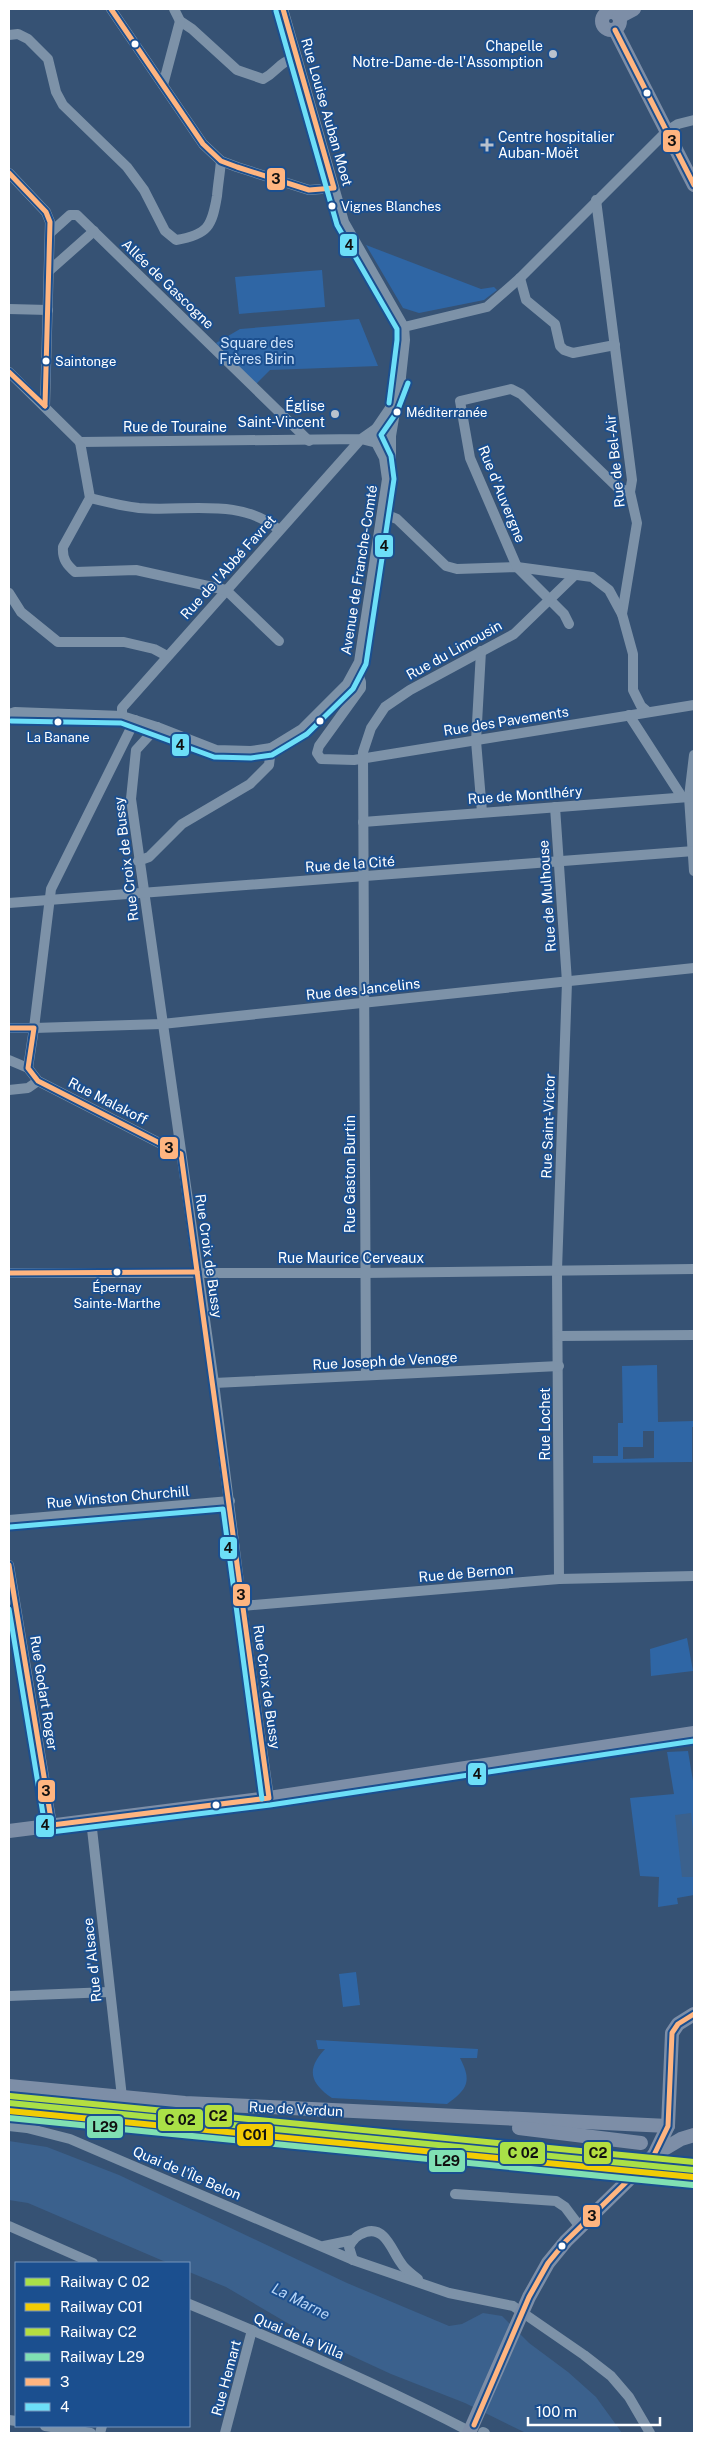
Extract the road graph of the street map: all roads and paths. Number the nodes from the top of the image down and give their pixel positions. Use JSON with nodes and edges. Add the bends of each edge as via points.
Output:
{"nodes":[{"id":1,"x":111,"y":9,"type":"edge"},
{"id":2,"x":174,"y":9,"type":"edge"},
{"id":3,"x":283,"y":9,"type":"edge"},
{"id":4,"x":634,"y":9,"type":"edge"},
{"id":5,"x":602,"y":12,"type":"edge"},
{"id":6,"x":180,"y":21,"type":"junction"},
{"id":7,"x":617,"y":23,"type":"junction"},
{"id":8,"x":9,"y":35,"type":"edge"},
{"id":9,"x":297,"y":58,"type":"junction"},
{"id":10,"x":162,"y":84,"type":"junction"},
{"id":11,"x":694,"y":120,"type":"edge"},
{"id":12,"x":667,"y":131,"type":"junction"},
{"id":13,"x":221,"y":161,"type":"junction"},
{"id":14,"x":9,"y":173,"type":"edge"},
{"id":15,"x":694,"y":185,"type":"edge"},
{"id":16,"x":334,"y":188,"type":"junction"},
{"id":17,"x":596,"y":200,"type":"junction"},
{"id":18,"x":94,"y":231,"type":"junction"},
{"id":19,"x":50,"y":233,"type":"junction"},
{"id":20,"x":50,"y":270,"type":"junction"},
{"id":21,"x":520,"y":278,"type":"junction"},
{"id":22,"x":9,"y":309,"type":"edge"},
{"id":23,"x":48,"y":310,"type":"junction"},
{"id":24,"x":404,"y":327,"type":"junction"},
{"id":25,"x":615,"y":345,"type":"junction"},
{"id":26,"x":9,"y":372,"type":"edge"},
{"id":27,"x":401,"y":380,"type":"junction"},
{"id":28,"x":45,"y":406,"type":"junction"},
{"id":29,"x":376,"y":428,"type":"junction"},
{"id":30,"x":391,"y":436,"type":"junction"},
{"id":31,"x":361,"y":439,"type":"junction"},
{"id":32,"x":309,"y":441,"type":"junction"},
{"id":33,"x":375,"y":441,"type":"junction"},
{"id":34,"x":80,"y":442,"type":"junction"},
{"id":35,"x":387,"y":479,"type":"junction"},
{"id":36,"x":630,"y":492,"type":"junction"},
{"id":37,"x":90,"y":498,"type":"junction"},
{"id":38,"x":382,"y":513,"type":"junction"},
{"id":39,"x":279,"y":530,"type":"junction"},
{"id":40,"x":517,"y":567,"type":"junction"},
{"id":41,"x":575,"y":574,"type":"junction"},
{"id":42,"x":226,"y":590,"type":"junction"},
{"id":43,"x":9,"y":593,"type":"edge"},
{"id":44,"x":549,"y":599,"type":"junction"},
{"id":45,"x":622,"y":614,"type":"junction"},
{"id":46,"x":569,"y":624,"type":"dead end"},
{"id":47,"x":279,"y":641,"type":"dead end"},
{"id":48,"x":481,"y":651,"type":"junction"},
{"id":49,"x":167,"y":656,"type":"junction"},
{"id":50,"x":356,"y":669,"type":"junction"},
{"id":51,"x":694,"y":705,"type":"edge"},
{"id":52,"x":648,"y":712,"type":"junction"},
{"id":53,"x":9,"y":714,"type":"edge"},
{"id":54,"x":629,"y":715,"type":"junction"},
{"id":55,"x":122,"y":716,"type":"junction"},
{"id":56,"x":135,"y":720,"type":"junction"},
{"id":57,"x":157,"y":727,"type":"junction"},
{"id":58,"x":476,"y":741,"type":"junction"},
{"id":59,"x":271,"y":748,"type":"junction"},
{"id":60,"x":694,"y":755,"type":"edge"},
{"id":61,"x":362,"y":758,"type":"junction"},
{"id":62,"x":685,"y":797,"type":"junction"},
{"id":63,"x":555,"y":807,"type":"junction"},
{"id":64,"x":482,"y":812,"type":"junction"},
{"id":65,"x":363,"y":822,"type":"junction"},
{"id":66,"x":694,"y":851,"type":"edge"},
{"id":67,"x":138,"y":861,"type":"junction"},
{"id":68,"x":559,"y":862,"type":"junction"},
{"id":69,"x":694,"y":871,"type":"edge"},
{"id":70,"x":363,"y":877,"type":"junction"},
{"id":71,"x":144,"y":893,"type":"junction"},
{"id":72,"x":49,"y":900,"type":"junction"},
{"id":73,"x":9,"y":903,"type":"edge"},
{"id":74,"x":694,"y":968,"type":"edge"},
{"id":75,"x":567,"y":982,"type":"junction"},
{"id":76,"x":364,"y":1003,"type":"junction"},
{"id":77,"x":162,"y":1024,"type":"junction"},
{"id":78,"x":9,"y":1028,"type":"edge"},
{"id":79,"x":34,"y":1028,"type":"junction"},
{"id":80,"x":9,"y":1060,"type":"edge"},
{"id":81,"x":28,"y":1068,"type":"junction"},
{"id":82,"x":38,"y":1081,"type":"junction"},
{"id":83,"x":9,"y":1090,"type":"edge"},
{"id":84,"x":181,"y":1154,"type":"junction"},
{"id":85,"x":694,"y":1269,"type":"edge"},
{"id":86,"x":557,"y":1270,"type":"junction"},
{"id":87,"x":197,"y":1272,"type":"junction"},
{"id":88,"x":9,"y":1273,"type":"edge"},
{"id":89,"x":364,"y":1273,"type":"junction"},
{"id":90,"x":694,"y":1335,"type":"edge"},
{"id":91,"x":559,"y":1336,"type":"junction"},
{"id":92,"x":559,"y":1366,"type":"junction"},
{"id":93,"x":366,"y":1375,"type":"junction"},
{"id":94,"x":214,"y":1383,"type":"junction"},
{"id":95,"x":230,"y":1501,"type":"junction"},
{"id":96,"x":9,"y":1520,"type":"edge"},
{"id":97,"x":9,"y":1565,"type":"edge"},
{"id":98,"x":694,"y":1576,"type":"edge"},
{"id":99,"x":559,"y":1579,"type":"junction"},
{"id":100,"x":242,"y":1606,"type":"junction"},
{"id":101,"x":694,"y":1733,"type":"edge"},
{"id":102,"x":269,"y":1798,"type":"junction"},
{"id":103,"x":91,"y":1820,"type":"junction"},
{"id":104,"x":52,"y":1825,"type":"junction"},
{"id":105,"x":9,"y":1831,"type":"edge"},
{"id":106,"x":109,"y":1992,"type":"junction"},
{"id":107,"x":9,"y":1996,"type":"edge"},
{"id":108,"x":694,"y":2014,"type":"edge"},
{"id":109,"x":9,"y":2086,"type":"edge"},
{"id":110,"x":122,"y":2097,"type":"junction"},
{"id":111,"x":464,"y":2117,"type":"junction"},
{"id":112,"x":9,"y":2126,"type":"edge"},
{"id":113,"x":639,"y":2126,"type":"junction"},
{"id":114,"x":668,"y":2126,"type":"junction"},
{"id":115,"x":688,"y":2137,"type":"edge"},
{"id":116,"x":641,"y":2143,"type":"dead end"},
{"id":117,"x":654,"y":2155,"type":"junction"},
{"id":118,"x":455,"y":2194,"type":"dead end"},
{"id":119,"x":9,"y":2226,"type":"edge"},
{"id":120,"x":580,"y":2227,"type":"junction"},
{"id":121,"x":353,"y":2240,"type":"junction"},
{"id":122,"x":324,"y":2246,"type":"junction"},
{"id":123,"x":353,"y":2260,"type":"junction"},
{"id":124,"x":91,"y":2262,"type":"edge"},
{"id":125,"x":423,"y":2283,"type":"junction"},
{"id":126,"x":190,"y":2304,"type":"edge"},
{"id":127,"x":518,"y":2313,"type":"junction"},
{"id":128,"x":252,"y":2330,"type":"junction"},
{"id":129,"x":52,"y":2427,"type":"edge"},
{"id":130,"x":476,"y":2431,"type":"edge"},
{"id":131,"x":91,"y":2433,"type":"edge"},
{"id":132,"x":226,"y":2433,"type":"edge"},
{"id":133,"x":650,"y":2433,"type":"edge"}],
"edges":[{"from":1,"to":10,"type":"street"},
{"from":2,"to":6,"type":"street"},
{"from":3,"to":9,"type":"street","name":"Rue Louise Auban Moet"},
{"from":4,"to":7,"type":"main road"},
{"from":5,"to":7,"type":"main road","via":[[604,28]]},
{"from":6,"to":9,"type":"street","via":[[237,70],[263,79],[283,61]]},
{"from":6,"to":10,"type":"street"},
{"from":7,"to":12,"type":"main road"},
{"from":8,"to":13,"type":"street","via":[[18,34],[28,39],[48,59],[56,92],[63,105],[127,167],[144,190],[165,231],[176,240],[201,233],[213,219]]},
{"from":9,"to":16,"type":"street","name":"Rue Louise Auban Moet"},
{"from":10,"to":13,"type":"street","via":[[203,144]]},
{"from":11,"to":12,"type":"street"},
{"from":12,"to":15,"type":"main road"},
{"from":12,"to":17,"type":"street"},
{"from":13,"to":16,"type":"street","via":[[309,190]]},
{"from":14,"to":19,"type":"street","via":[[46,212]]},
{"from":16,"to":24,"type":"street","name":"Rue Louise Auban Moet","via":[[344,222]]},
{"from":17,"to":21,"type":"street"},
{"from":17,"to":25,"type":"street","name":"Rue de Bel-Air"},
{"from":18,"to":19,"type":"street","name":"Allée de Gascogne","via":[[77,215],[70,214]]},
{"from":18,"to":20,"type":"street"},
{"from":18,"to":32,"type":"street","name":"Allée de Gascogne"},
{"from":19,"to":20,"type":"street"},
{"from":20,"to":23,"type":"street"},
{"from":21,"to":24,"type":"street","via":[[487,307]]},
{"from":21,"to":25,"type":"street","via":[[526,300],[555,324],[564,350],[572,353]]},
{"from":22,"to":23,"type":"street"},
{"from":23,"to":28,"type":"street"},
{"from":24,"to":27,"type":"street","name":"Avenue de Franche-Comté"},
{"from":25,"to":36,"type":"street","name":"Rue de Bel-Air","via":[[632,480]]},
{"from":26,"to":28,"type":"street"},
{"from":27,"to":29,"type":"street","name":"Avenue de Franche-Comté","via":[[390,408]]},
{"from":27,"to":30,"type":"street","name":"Avenue de Franche-Comté"},
{"from":28,"to":34,"type":"street"},
{"from":29,"to":30,"type":"street","via":[[381,425],[387,427]]},
{"from":29,"to":31,"type":"street"},
{"from":29,"to":33,"type":"street","name":"Avenue de Franche-Comté","via":[[372,436]]},
{"from":30,"to":33,"type":"street","via":[[386,443]]},
{"from":30,"to":35,"type":"street","name":"Avenue de Franche-Comté","via":[[392,462]]},
{"from":31,"to":32,"type":"street","name":"Rue de Touraine"},
{"from":31,"to":33,"type":"street","name":"Rue de Touraine"},
{"from":31,"to":39,"type":"street","name":"Rue de l'Abbé Favret"},
{"from":32,"to":34,"type":"street","name":"Rue de Touraine"},
{"from":33,"to":35,"type":"street","name":"Avenue de Franche-Comté","via":[[384,458]]},
{"from":34,"to":37,"type":"street"},
{"from":35,"to":38,"type":"street","name":"Avenue de Franche-Comté"},
{"from":36,"to":40,"type":"street","name":"Rue d'Auvergne","via":[[618,488],[521,394],[511,389],[460,401],[470,458]]},
{"from":36,"to":45,"type":"street","name":"Rue de Bel-Air","via":[[637,523]]},
{"from":37,"to":39,"type":"street","via":[[139,508],[238,510],[270,522]]},
{"from":37,"to":42,"type":"street","via":[[63,547],[67,565],[75,572],[136,570]]},
{"from":38,"to":40,"type":"street","via":[[398,519],[446,566],[457,569]]},
{"from":38,"to":50,"type":"street","name":"Avenue de Franche-Comté"},
{"from":39,"to":42,"type":"street","name":"Rue de l'Abbé Favret"},
{"from":40,"to":41,"type":"street"},
{"from":40,"to":44,"type":"street"},
{"from":41,"to":44,"type":"street","name":"Rue du Limousin"},
{"from":41,"to":45,"type":"street","via":[[592,576],[602,583]]},
{"from":42,"to":47,"type":"street"},
{"from":42,"to":49,"type":"street","name":"Rue de l'Abbé Favret"},
{"from":43,"to":49,"type":"street","via":[[21,612],[58,642],[124,642],[154,649]]},
{"from":44,"to":46,"type":"street"},
{"from":44,"to":48,"type":"street","name":"Rue du Limousin","via":[[514,634]]},
{"from":45,"to":52,"type":"street","name":"Rue de Bel-Air","via":[[633,654],[633,690]]},
{"from":48,"to":58,"type":"street"},
{"from":48,"to":61,"type":"street","name":"Rue du Limousin","via":[[385,707],[371,728]]},
{"from":49,"to":55,"type":"street","name":"Rue de l'Abbé Favret","via":[[122,708]]},
{"from":50,"to":59,"type":"street","name":"Avenue de Franche-Comté","via":[[347,684],[302,729]]},
{"from":50,"to":61,"type":"street","name":"Rue des Pavements","via":[[361,688],[317,753],[321,759]]},
{"from":51,"to":52,"type":"street","name":"Rue des Pavements"},
{"from":52,"to":54,"type":"street","name":"Rue des Pavements"},
{"from":53,"to":55,"type":"street","name":"Avenue de Franche-Comté"},
{"from":54,"to":58,"type":"street","name":"Rue des Pavements"},
{"from":54,"to":62,"type":"street"},
{"from":55,"to":56,"type":"street","name":"Avenue de Franche-Comté"},
{"from":56,"to":57,"type":"street","name":"Avenue de Franche-Comté"},
{"from":56,"to":72,"type":"street","via":[[51,889]]},
{"from":57,"to":59,"type":"street","name":"Avenue de Franche-Comté","via":[[216,750]]},
{"from":57,"to":67,"type":"street","name":"Rue Croix de Bussy","via":[[139,744],[134,760],[131,799]]},
{"from":58,"to":61,"type":"street","name":"Rue des Pavements"},
{"from":58,"to":64,"type":"street"},
{"from":59,"to":67,"type":"street","via":[[269,765],[250,784],[182,824],[149,857]]},
{"from":60,"to":62,"type":"street"},
{"from":61,"to":65,"type":"street","name":"Rue du Limousin"},
{"from":62,"to":63,"type":"street","name":"Rue de Montlhéry"},
{"from":62,"to":66,"type":"street"},
{"from":63,"to":64,"type":"street","name":"Rue de Montlhéry"},
{"from":63,"to":68,"type":"street","name":"Rue de Mulhouse"},
{"from":64,"to":65,"type":"street","name":"Rue de Montlhéry"},
{"from":65,"to":70,"type":"street","name":"Rue du Limousin"},
{"from":66,"to":68,"type":"street","name":"Rue de la Cité"},
{"from":66,"to":69,"type":"street"},
{"from":67,"to":71,"type":"street","name":"Rue Croix de Bussy"},
{"from":68,"to":70,"type":"street","name":"Rue de la Cité"},
{"from":68,"to":75,"type":"street","name":"Rue de Mulhouse"},
{"from":70,"to":71,"type":"street","name":"Rue de la Cité"},
{"from":70,"to":76,"type":"street","name":"Rue Gaston Burtin"},
{"from":71,"to":72,"type":"street","name":"Rue de la Cité"},
{"from":71,"to":77,"type":"street","name":"Rue Croix de Bussy"},
{"from":72,"to":73,"type":"street","name":"Rue de la Cité"},
{"from":72,"to":79,"type":"street"},
{"from":74,"to":75,"type":"street","name":"Rue des Jancelins"},
{"from":75,"to":76,"type":"street","name":"Rue des Jancelins"},
{"from":75,"to":86,"type":"street","name":"Rue Saint-Victor"},
{"from":76,"to":77,"type":"street","name":"Rue des Jancelins"},
{"from":76,"to":89,"type":"street","name":"Rue Gaston Burtin"},
{"from":77,"to":79,"type":"street","name":"Rue des Jancelins"},
{"from":77,"to":84,"type":"street","name":"Rue Croix de Bussy"},
{"from":78,"to":79,"type":"street","name":"Rue des Jancelins"},
{"from":79,"to":81,"type":"street"},
{"from":80,"to":81,"type":"street"},
{"from":81,"to":82,"type":"street","name":"Rue Malakoff"},
{"from":82,"to":83,"type":"street","via":[[28,1088]]},
{"from":82,"to":84,"type":"street","name":"Rue Malakoff"},
{"from":84,"to":87,"type":"street","name":"Rue Croix de Bussy"},
{"from":85,"to":86,"type":"street","name":"Rue Maurice Cerveaux"},
{"from":86,"to":89,"type":"street","name":"Rue Maurice Cerveaux"},
{"from":86,"to":91,"type":"street","name":"Rue Lochet"},
{"from":87,"to":88,"type":"street","name":"Rue Maurice Cerveaux"},
{"from":87,"to":89,"type":"street","name":"Rue Maurice Cerveaux"},
{"from":87,"to":94,"type":"street","name":"Rue Croix de Bussy"},
{"from":89,"to":93,"type":"street","name":"Rue Gaston Burtin"},
{"from":90,"to":91,"type":"street"},
{"from":91,"to":92,"type":"street","name":"Rue Lochet"},
{"from":92,"to":93,"type":"street","name":"Rue Joseph de Venoge"},
{"from":92,"to":99,"type":"street","name":"Rue Lochet"},
{"from":93,"to":94,"type":"street","name":"Rue Joseph de Venoge"},
{"from":94,"to":95,"type":"street","name":"Rue Croix de Bussy"},
{"from":95,"to":96,"type":"street","name":"Rue Winston Churchill"},
{"from":95,"to":100,"type":"street","name":"Rue Croix de Bussy"},
{"from":97,"to":104,"type":"street","name":"Rue Godart Roger"},
{"from":98,"to":99,"type":"street","name":"Rue de Bernon"},
{"from":99,"to":100,"type":"street","name":"Rue de Bernon"},
{"from":100,"to":102,"type":"street","name":"Rue Croix de Bussy"},
{"from":101,"to":102,"type":"main road"},
{"from":102,"to":103,"type":"main road"},
{"from":103,"to":104,"type":"main road"},
{"from":103,"to":106,"type":"street","name":"Rue d'Alsace"},
{"from":104,"to":105,"type":"main road"},
{"from":106,"to":107,"type":"street"},
{"from":106,"to":110,"type":"street","name":"Rue d'Alsace"},
{"from":108,"to":114,"type":"main road","via":[[678,2024],[672,2033]]},
{"from":109,"to":110,"type":"main road","name":"Rue de Verdun"},
{"from":110,"to":111,"type":"main road","name":"Rue de Verdun"},
{"from":111,"to":113,"type":"main road","name":"Rue de Verdun"},
{"from":111,"to":116,"type":"main road","name":"Rue de Verdun","via":[[509,2127]]},
{"from":112,"to":122,"type":"street","name":"Quai de l'Île Belon","via":[[70,2138]]},
{"from":113,"to":114,"type":"main road","name":"Rue de Verdun"},
{"from":113,"to":117,"type":"main road","via":[[652,2143]]},
{"from":114,"to":115,"type":"main road"},
{"from":114,"to":117,"type":"main road"},
{"from":115,"to":117,"type":"main road"},
{"from":117,"to":120,"type":"main road"},
{"from":118,"to":120,"type":"street","via":[[556,2201],[565,2207]]},
{"from":119,"to":124,"type":"street"},
{"from":120,"to":127,"type":"main road","via":[[548,2263]]},
{"from":121,"to":122,"type":"street","name":"Quai de l'Île Belon"},
{"from":121,"to":123,"type":"street","via":[[349,2247]]},
{"from":121,"to":125,"type":"street","name":"Quai de l'Île Belon","via":[[370,2231],[379,2233],[405,2268]]},
{"from":122,"to":123,"type":"street","name":"Quai de l'Île Belon"},
{"from":123,"to":125,"type":"street","name":"Quai de l'Île Belon"},
{"from":125,"to":127,"type":"street","name":"Quai de l'Île Belon"},
{"from":126,"to":128,"type":"street","name":"Quai de la Villa"},
{"from":127,"to":130,"type":"main road"},
{"from":127,"to":133,"type":"street","via":[[611,2376],[629,2397]]},
{"from":128,"to":130,"type":"street","name":"Quai de la Villa"},
{"from":128,"to":132,"type":"street","name":"Rue Hemart"},
{"from":129,"to":131,"type":"street"}]}
